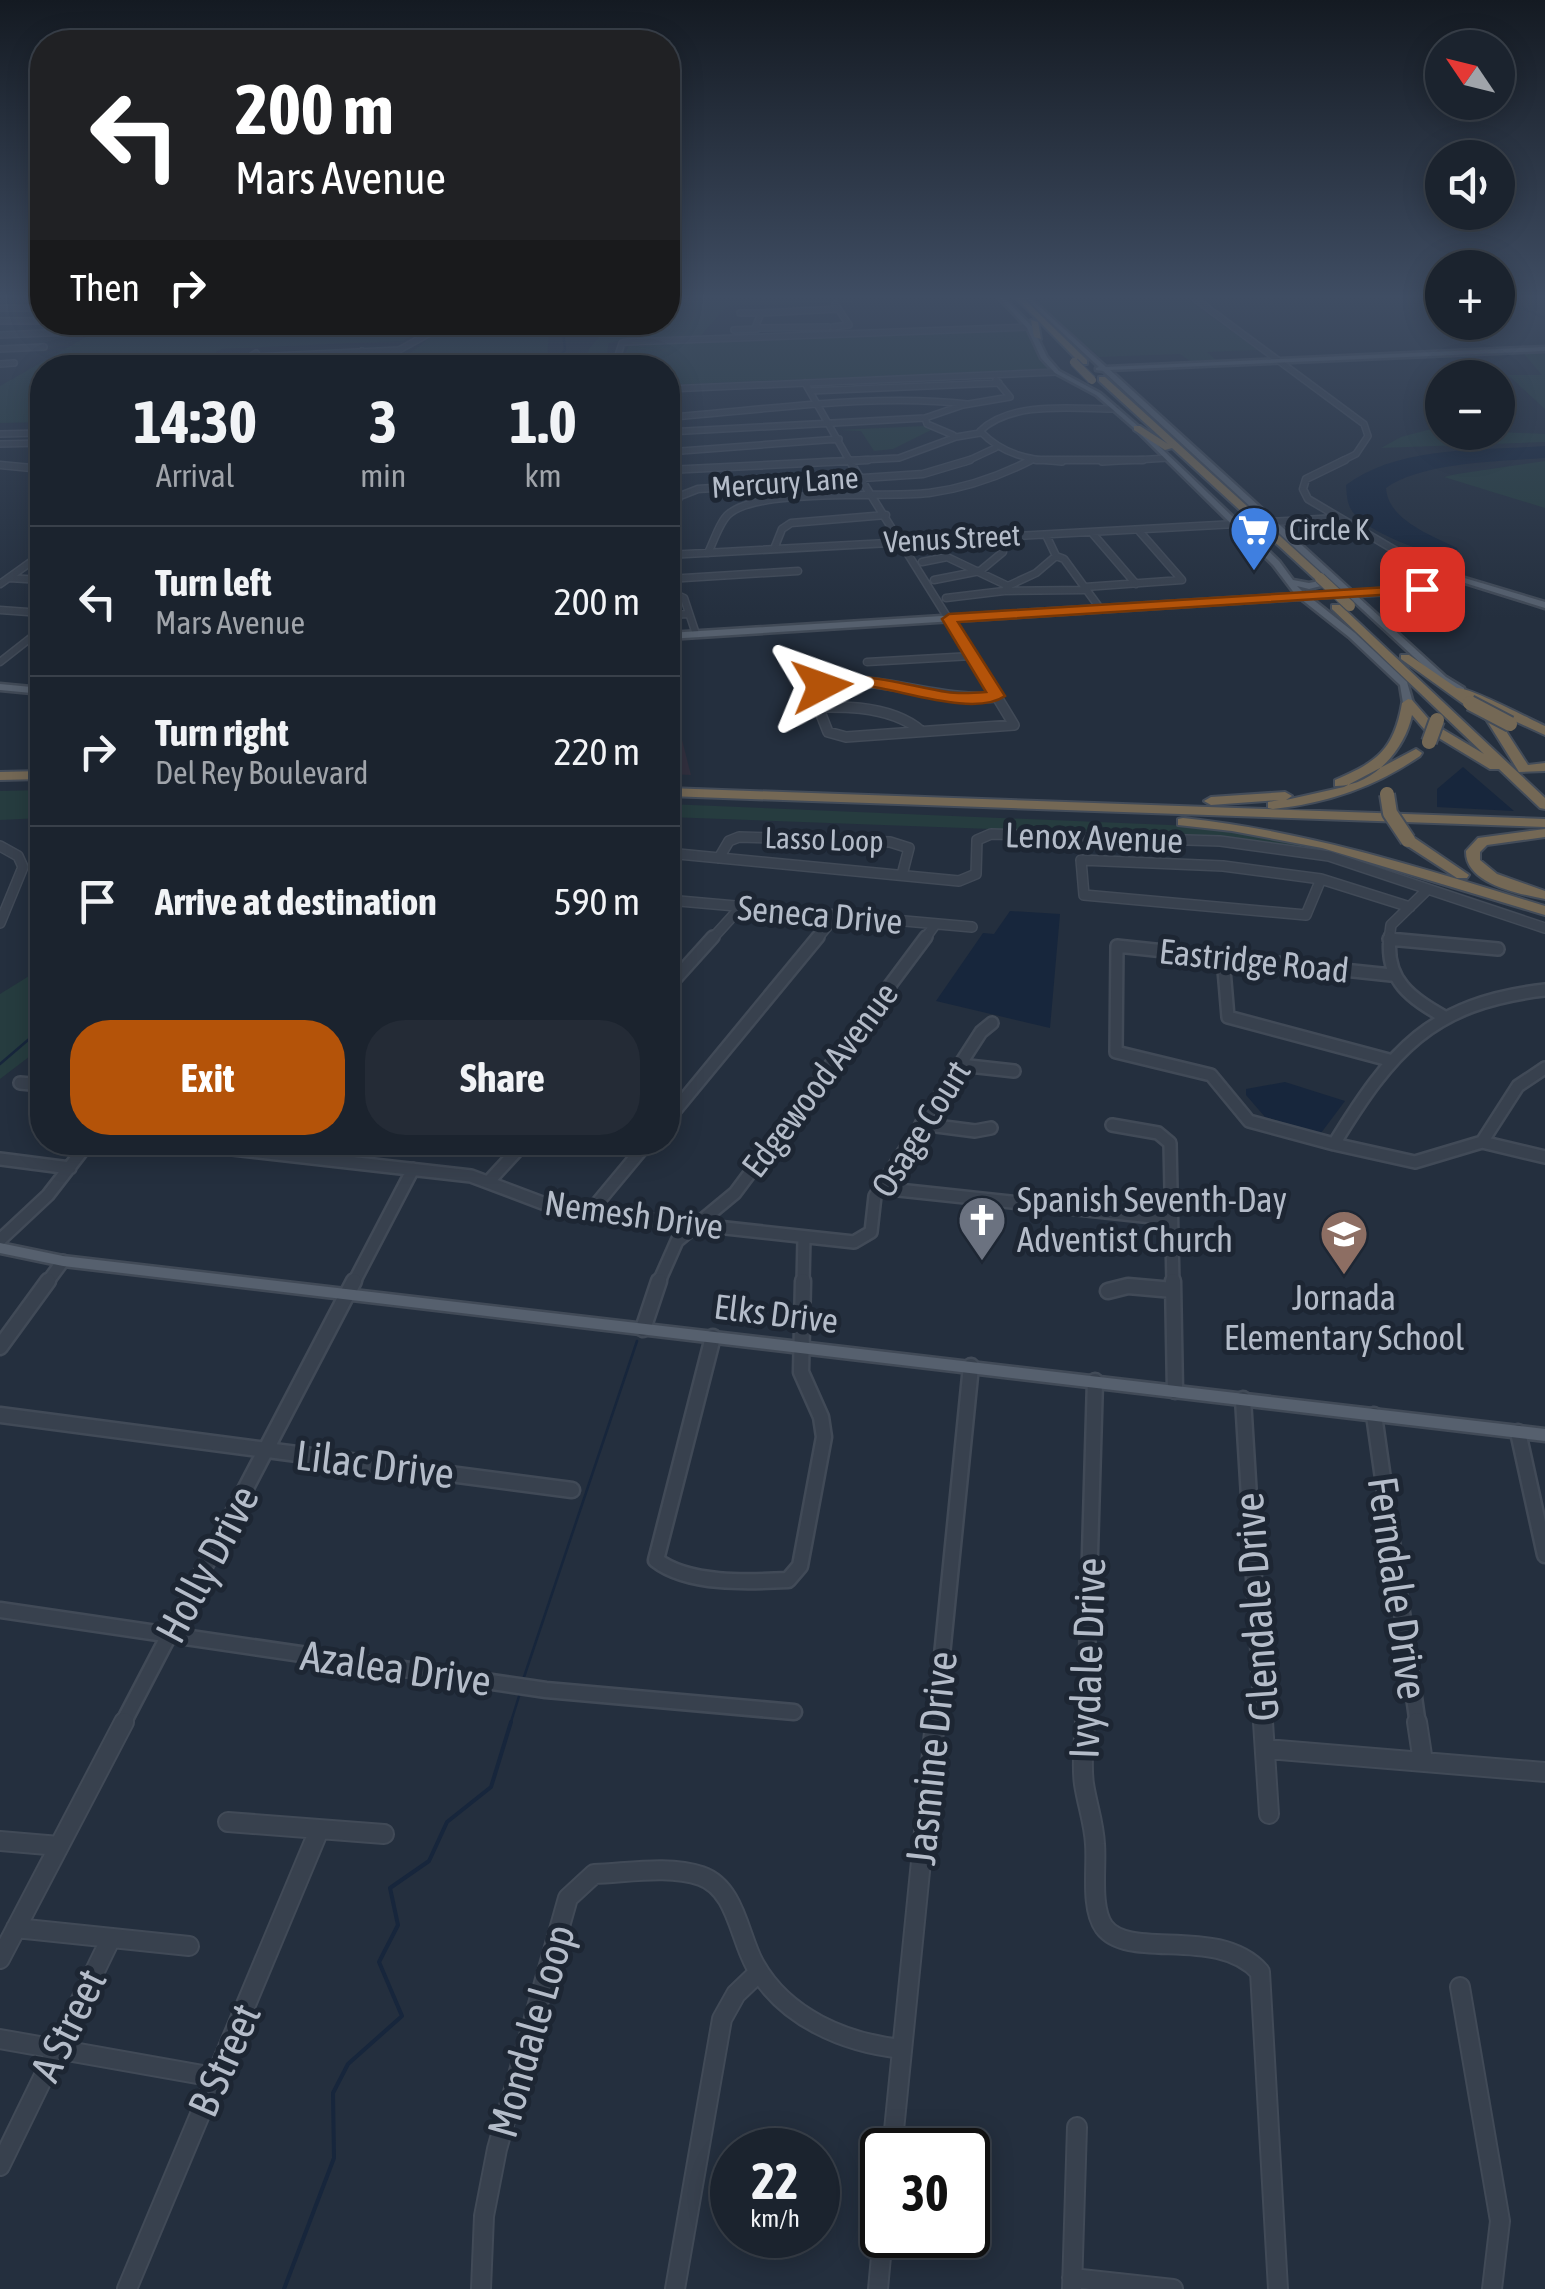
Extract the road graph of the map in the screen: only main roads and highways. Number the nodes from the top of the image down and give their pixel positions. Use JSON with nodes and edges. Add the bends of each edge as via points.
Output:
{"nodes":[{"id":1,"x":1110,"y":405,"type":"edge"},
{"id":2,"x":1127,"y":405,"type":"edge"},
{"id":3,"x":1134,"y":405,"type":"edge"},
{"id":4,"x":1140,"y":405,"type":"edge"},
{"id":5,"x":1144,"y":405,"type":"edge"},
{"id":6,"x":1151,"y":420,"type":"junction"},
{"id":7,"x":1137,"y":428,"type":"joint"},
{"id":8,"x":1168,"y":453,"type":"junction"},
{"id":9,"x":1334,"y":580,"type":"junction"},
{"id":10,"x":1462,"y":580,"type":"junction"},
{"id":11,"x":1288,"y":582,"type":"junction"},
{"id":12,"x":1414,"y":588,"type":"junction"},
{"id":13,"x":1300,"y":594,"type":"junction"},
{"id":14,"x":1348,"y":600,"type":"junction"},
{"id":15,"x":1525,"y":602,"type":"junction"},
{"id":16,"x":1545,"y":607,"type":"edge"},
{"id":17,"x":1314,"y":608,"type":"junction"},
{"id":18,"x":754,"y":627,"type":"junction"},
{"id":19,"x":783,"y":627,"type":"junction"},
{"id":20,"x":695,"y":632,"type":"junction"},
{"id":21,"x":680,"y":634,"type":"edge"},
{"id":22,"x":708,"y":634,"type":"junction"},
{"id":23,"x":1405,"y":657,"type":"junction"},
{"id":24,"x":0,"y":686,"type":"edge"},
{"id":25,"x":30,"y":688,"type":"edge"},
{"id":26,"x":1461,"y":690,"type":"junction"},
{"id":27,"x":1426,"y":691,"type":"junction"},
{"id":28,"x":1408,"y":702,"type":"junction"},
{"id":29,"x":1545,"y":734,"type":"edge"},
{"id":30,"x":1416,"y":753,"type":"junction"},
{"id":31,"x":1545,"y":767,"type":"edge"},
{"id":32,"x":30,"y":775,"type":"edge"},
{"id":33,"x":0,"y":776,"type":"edge"},
{"id":34,"x":1523,"y":778,"type":"junction"},
{"id":35,"x":30,"y":786,"type":"edge"},
{"id":36,"x":0,"y":787,"type":"edge"},
{"id":37,"x":1545,"y":788,"type":"edge"},
{"id":38,"x":680,"y":792,"type":"edge"},
{"id":39,"x":680,"y":800,"type":"edge"},
{"id":40,"x":970,"y":803,"type":"junction"},
{"id":41,"x":1143,"y":804,"type":"junction"},
{"id":42,"x":1545,"y":805,"type":"edge"},
{"id":43,"x":1107,"y":816,"type":"junction"},
{"id":44,"x":1545,"y":824,"type":"edge"},
{"id":45,"x":1545,"y":832,"type":"edge"},
{"id":46,"x":1545,"y":899,"type":"edge"},
{"id":47,"x":1545,"y":911,"type":"edge"},
{"id":48,"x":0,"y":1248,"type":"edge"},
{"id":49,"x":1545,"y":1436,"type":"edge"}],
"edges":[{"from":1,"to":7,"type":"main road"},
{"from":2,"to":8,"type":"highway"},
{"from":3,"to":6,"type":"highway"},
{"from":4,"to":6,"type":"highway"},
{"from":5,"to":9,"type":"main road"},
{"from":6,"to":14,"type":"highway","bridge":true},
{"from":7,"to":8,"type":"highway"},
{"from":8,"to":11,"type":"main road"},
{"from":8,"to":14,"type":"highway","via":[[1306,578]]},
{"from":9,"to":11,"type":"main road"},
{"from":9,"to":14,"type":"main road"},
{"from":10,"to":12,"type":"main road"},
{"from":10,"to":15,"type":"main road"},
{"from":10,"to":16,"type":"main road"},
{"from":11,"to":13,"type":"main road"},
{"from":12,"to":14,"type":"main road"},
{"from":12,"to":15,"type":"main road"},
{"from":13,"to":14,"type":"main road"},
{"from":13,"to":17,"type":"main road"},
{"from":13,"to":19,"type":"main road"},
{"from":14,"to":17,"type":"main road"},
{"from":14,"to":23,"type":"highway"},
{"from":14,"to":26,"type":"main road"},
{"from":14,"to":27,"type":"highway"},
{"from":15,"to":16,"type":"main road"},
{"from":17,"to":28,"type":"main road","via":[[1404,684]]},
{"from":18,"to":19,"type":"main road"},
{"from":18,"to":20,"type":"main road"},
{"from":18,"to":22,"type":"main road"},
{"from":19,"to":22,"type":"main road"},
{"from":20,"to":21,"type":"main road"},
{"from":20,"to":22,"type":"main road"},
{"from":23,"to":29,"type":"highway","bridge":true,"via":[[1470,703]]},
{"from":23,"to":34,"type":"highway"},
{"from":24,"to":25,"type":"main road"},
{"from":26,"to":29,"type":"highway"},
{"from":26,"to":34,"type":"highway","via":[[1484,706]]},
{"from":27,"to":30,"type":"highway","bridge":true,"via":[[1436,720],[1429,742]]},
{"from":27,"to":34,"type":"highway"},
{"from":28,"to":34,"type":"highway","via":[[1428,726]]},
{"from":28,"to":41,"type":"highway","via":[[1398,744],[1344,782],[1270,798]]},
{"from":30,"to":41,"type":"highway","via":[[1378,779],[1320,798],[1262,805]]},
{"from":30,"to":46,"type":"highway","bridge":true,"via":[[1386,794],[1408,840],[1476,881]]},
{"from":31,"to":34,"type":"highway"},
{"from":32,"to":33,"type":"highway"},
{"from":34,"to":37,"type":"highway"},
{"from":34,"to":42,"type":"highway"},
{"from":35,"to":36,"type":"highway"},
{"from":38,"to":40,"type":"highway"},
{"from":39,"to":43,"type":"highway"},
{"from":40,"to":41,"type":"highway"},
{"from":40,"to":44,"type":"highway"},
{"from":43,"to":45,"type":"highway"},
{"from":43,"to":47,"type":"highway","via":[[1283,833]]},
{"from":45,"to":46,"type":"highway","via":[[1483,841],[1473,856],[1494,880]]},
{"from":48,"to":49,"type":"main road","name":"Elks Drive"}]}
